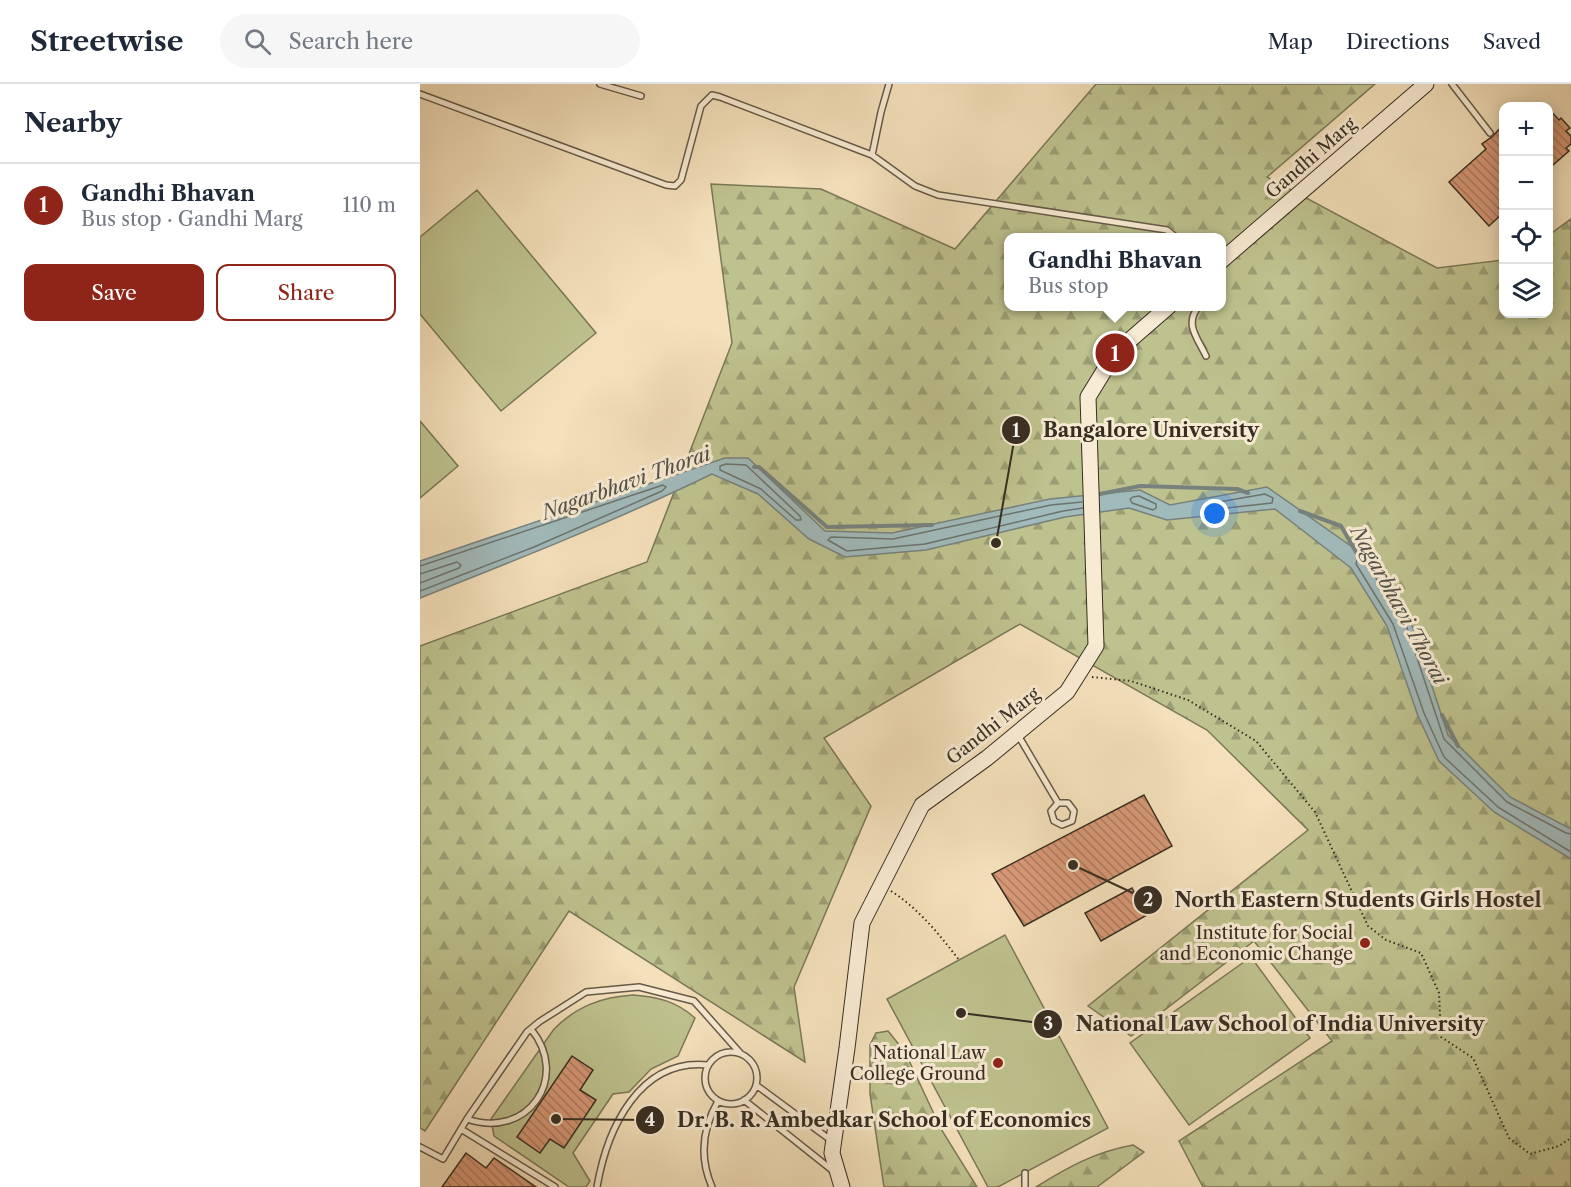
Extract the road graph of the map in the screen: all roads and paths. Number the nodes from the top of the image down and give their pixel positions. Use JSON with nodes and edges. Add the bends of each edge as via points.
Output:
{"nodes":[{"id":1,"x":600,"y":84,"type":"edge"},
{"id":2,"x":890,"y":84,"type":"edge"},
{"id":3,"x":1426,"y":84,"type":"edge"},
{"id":4,"x":1452,"y":84,"type":"edge"},
{"id":5,"x":420,"y":94,"type":"edge"},
{"id":6,"x":641,"y":96,"type":"dead end"},
{"id":7,"x":1490,"y":133,"type":"dead end"},
{"id":8,"x":872,"y":155,"type":"junction"},
{"id":9,"x":1171,"y":233,"type":"edge"},
{"id":10,"x":1226,"y":257,"type":"edge"},
{"id":11,"x":1162,"y":311,"type":"edge"},
{"id":12,"x":1195,"y":311,"type":"edge"},
{"id":13,"x":1206,"y":356,"type":"dead end"},
{"id":14,"x":1077,"y":676,"type":"junction"},
{"id":15,"x":1017,"y":734,"type":"junction"},
{"id":16,"x":1058,"y":803,"type":"junction"},
{"id":17,"x":881,"y":885,"type":"junction"},
{"id":18,"x":959,"y":960,"type":"dead end"},
{"id":19,"x":531,"y":1029,"type":"junction"},
{"id":20,"x":741,"y":1054,"type":"junction"},
{"id":21,"x":708,"y":1065,"type":"junction"},
{"id":22,"x":756,"y":1084,"type":"junction"},
{"id":23,"x":744,"y":1100,"type":"junction"},
{"id":24,"x":718,"y":1101,"type":"junction"},
{"id":25,"x":467,"y":1119,"type":"junction"},
{"id":26,"x":461,"y":1129,"type":"junction"},
{"id":27,"x":1571,"y":1138,"type":"edge"},
{"id":28,"x":834,"y":1142,"type":"junction"},
{"id":29,"x":420,"y":1147,"type":"edge"},
{"id":30,"x":1025,"y":1173,"type":"dead end"},
{"id":31,"x":840,"y":1181,"type":"edge"},
{"id":32,"x":555,"y":1187,"type":"edge"},
{"id":33,"x":597,"y":1187,"type":"edge"},
{"id":34,"x":712,"y":1187,"type":"edge"},
{"id":35,"x":1025,"y":1187,"type":"edge"}],
"edges":[{"from":1,"to":6,"type":"lane"},
{"from":2,"to":8,"type":"lane"},
{"from":3,"to":10,"type":"main road","name":"Gandhi Marg"},
{"from":4,"to":7,"type":"lane"},
{"from":5,"to":8,"type":"lane","via":[[666,185],[675,186],[681,180],[701,106],[712,95]]},
{"from":8,"to":9,"type":"lane","via":[[915,186],[938,195]]},
{"from":11,"to":14,"type":"main road","name":"Gandhi Marg","via":[[1115,353],[1088,398],[1096,646]]},
{"from":12,"to":13,"type":"lane","via":[[1191,323]]},
{"from":14,"to":15,"type":"main road","name":"Gandhi Marg","via":[[1067,692]]},
{"from":14,"to":27,"type":"path","via":[[1131,681],[1188,700],[1256,741],[1315,812],[1368,926],[1386,940],[1421,953],[1439,993],[1441,1037],[1473,1058],[1509,1138],[1530,1154]]},
{"from":15,"to":16,"type":"lane"},
{"from":15,"to":17,"type":"main road","name":"Gandhi Marg","via":[[922,805]]},
{"from":16,"to":16,"type":"lane","via":[[1068,803],[1074,811],[1072,821],[1062,825],[1053,821],[1051,811]]},
{"from":17,"to":18,"type":"path","via":[[907,901]]},
{"from":17,"to":28,"type":"main road","name":"Gandhi Marg","via":[[862,923]]},
{"from":19,"to":20,"type":"lane","via":[[586,992],[639,987],[694,1001]]},
{"from":19,"to":25,"type":"lane"},
{"from":19,"to":25,"type":"lane","via":[[542,1044],[547,1062],[546,1081],[538,1098],[525,1113],[506,1122],[486,1124]]},
{"from":20,"to":21,"type":"lane","via":[[721,1054]]},
{"from":20,"to":22,"type":"lane","via":[[752,1062]]},
{"from":21,"to":24,"type":"lane","via":[[705,1082],[710,1095]]},
{"from":21,"to":33,"type":"lane","via":[[673,1068],[654,1077],[639,1091],[614,1132]]},
{"from":22,"to":23,"type":"lane"},
{"from":22,"to":28,"type":"lane"},
{"from":23,"to":24,"type":"lane","via":[[734,1104]]},
{"from":23,"to":31,"type":"lane"},
{"from":24,"to":34,"type":"lane","via":[[704,1139],[704,1164]]},
{"from":25,"to":26,"type":"lane"},
{"from":26,"to":29,"type":"lane","via":[[443,1159]]},
{"from":26,"to":32,"type":"lane"},
{"from":28,"to":31,"type":"main road","name":"Gandhi Marg","via":[[832,1153]]},
{"from":30,"to":35,"type":"lane"}]}
